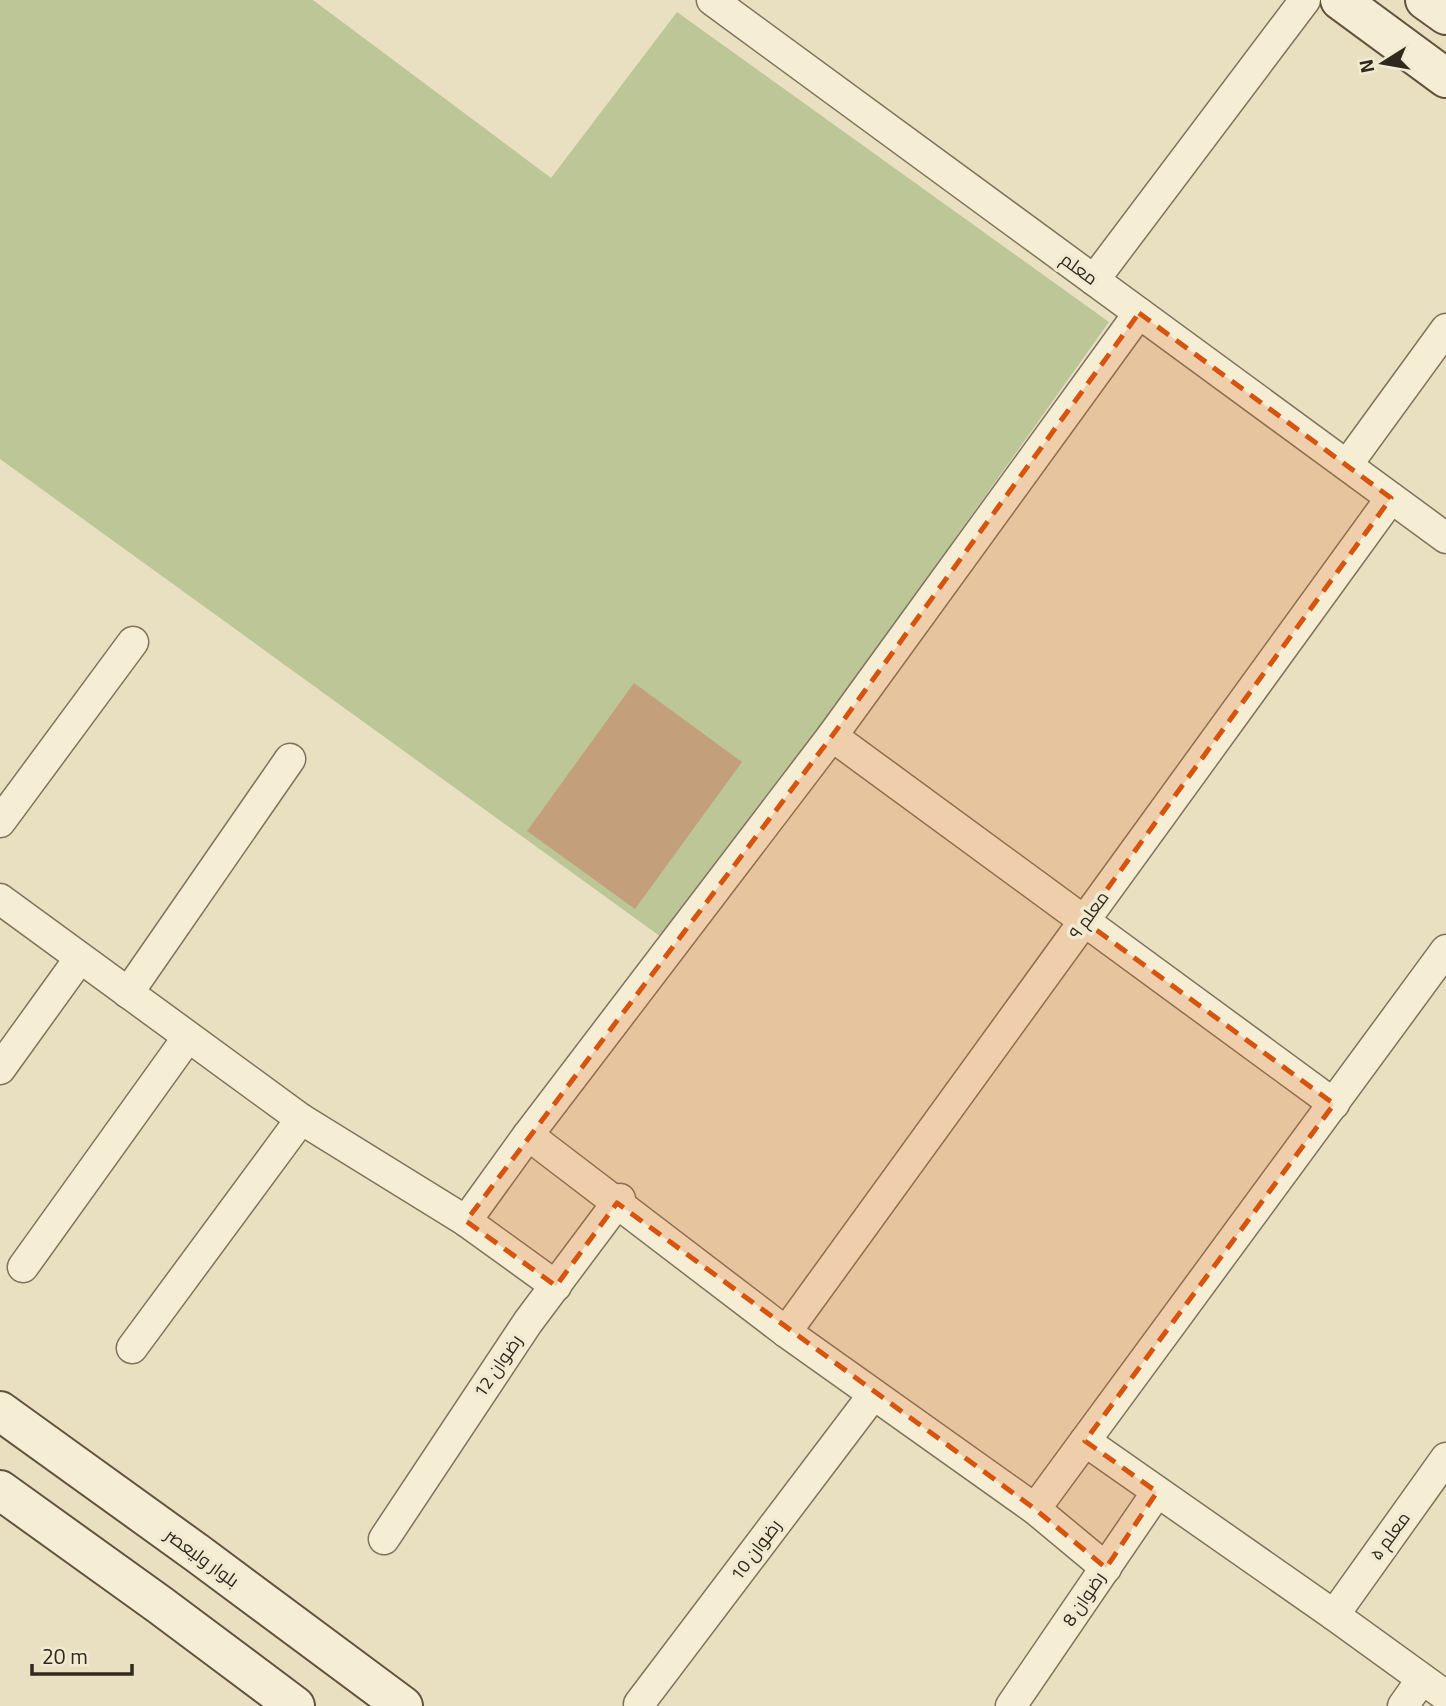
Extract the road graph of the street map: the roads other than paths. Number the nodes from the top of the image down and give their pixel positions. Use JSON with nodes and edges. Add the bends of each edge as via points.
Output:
{"nodes":[{"id":1,"x":712,"y":0,"type":"edge"},
{"id":2,"x":1305,"y":0,"type":"edge"},
{"id":3,"x":1340,"y":0,"type":"edge"},
{"id":4,"x":1425,"y":0,"type":"edge"},
{"id":5,"x":1446,"y":15,"type":"edge"},
{"id":6,"x":1446,"y":78,"type":"edge"},
{"id":7,"x":1094,"y":280,"type":"junction"},
{"id":8,"x":1139,"y":313,"type":"junction"},
{"id":9,"x":1446,"y":329,"type":"edge"},
{"id":10,"x":1347,"y":465,"type":"junction"},
{"id":11,"x":1391,"y":498,"type":"junction"},
{"id":12,"x":1446,"y":538,"type":"edge"},
{"id":13,"x":133,"y":642,"type":"dead end"},
{"id":14,"x":832,"y":736,"type":"junction"},
{"id":15,"x":290,"y":759,"type":"dead end"},
{"id":16,"x":0,"y":822,"type":"edge"},
{"id":17,"x":0,"y":899,"type":"edge"},
{"id":18,"x":1084,"y":921,"type":"junction"},
{"id":19,"x":1446,"y":950,"type":"edge"},
{"id":20,"x":80,"y":958,"type":"junction"},
{"id":21,"x":1437,"y":980,"type":"edge"},
{"id":22,"x":128,"y":993,"type":"junction"},
{"id":23,"x":188,"y":1037,"type":"junction"},
{"id":24,"x":0,"y":1069,"type":"edge"},
{"id":25,"x":1334,"y":1104,"type":"junction"},
{"id":26,"x":301,"y":1119,"type":"junction"},
{"id":27,"x":528,"y":1135,"type":"junction"},
{"id":28,"x":619,"y":1201,"type":"junction"},
{"id":29,"x":466,"y":1221,"type":"junction"},
{"id":30,"x":23,"y":1267,"type":"dead end"},
{"id":31,"x":556,"y":1286,"type":"junction"},
{"id":32,"x":786,"y":1332,"type":"junction"},
{"id":33,"x":132,"y":1348,"type":"dead end"},
{"id":34,"x":873,"y":1395,"type":"junction"},
{"id":35,"x":0,"y":1412,"type":"edge"},
{"id":36,"x":1085,"y":1441,"type":"junction"},
{"id":37,"x":1446,"y":1458,"type":"edge"},
{"id":38,"x":1,"y":1492,"type":"edge"},
{"id":39,"x":1157,"y":1492,"type":"junction"},
{"id":40,"x":1035,"y":1510,"type":"junction"},
{"id":41,"x":384,"y":1539,"type":"dead end"},
{"id":42,"x":1106,"y":1568,"type":"junction"},
{"id":43,"x":1334,"y":1615,"type":"junction"},
{"id":44,"x":1422,"y":1679,"type":"junction"},
{"id":45,"x":1446,"y":1696,"type":"edge"},
{"id":46,"x":639,"y":1704,"type":"edge"},
{"id":47,"x":295,"y":1706,"type":"edge"},
{"id":48,"x":403,"y":1706,"type":"edge"},
{"id":49,"x":1011,"y":1706,"type":"edge"},
{"id":50,"x":1403,"y":1706,"type":"edge"}],
"edges":[{"from":1,"to":7,"type":"street","name":"معلم"},
{"from":2,"to":7,"type":"street"},
{"from":3,"to":6,"type":"main road"},
{"from":4,"to":5,"type":"main road"},
{"from":7,"to":8,"type":"street","name":"معلم"},
{"from":8,"to":10,"type":"street","name":"معلم"},
{"from":8,"to":14,"type":"street"},
{"from":9,"to":10,"type":"street"},
{"from":10,"to":11,"type":"street","name":"معلم"},
{"from":11,"to":12,"type":"street","name":"معلم"},
{"from":11,"to":18,"type":"street","name":"معلم ۹"},
{"from":13,"to":16,"type":"street"},
{"from":14,"to":18,"type":"street"},
{"from":14,"to":27,"type":"street"},
{"from":15,"to":22,"type":"street"},
{"from":17,"to":20,"type":"street"},
{"from":18,"to":25,"type":"street"},
{"from":18,"to":32,"type":"street","name":"معلم ۹"},
{"from":19,"to":21,"type":"street"},
{"from":20,"to":22,"type":"street"},
{"from":20,"to":24,"type":"street"},
{"from":21,"to":25,"type":"street"},
{"from":22,"to":23,"type":"street"},
{"from":23,"to":26,"type":"street"},
{"from":23,"to":30,"type":"street"},
{"from":25,"to":36,"type":"street"},
{"from":26,"to":29,"type":"street"},
{"from":26,"to":33,"type":"street"},
{"from":27,"to":28,"type":"street"},
{"from":27,"to":29,"type":"street"},
{"from":28,"to":31,"type":"street","name":"رضوان 12"},
{"from":28,"to":32,"type":"street"},
{"from":29,"to":31,"type":"street"},
{"from":31,"to":41,"type":"street","name":"رضوان 12"},
{"from":32,"to":34,"type":"street"},
{"from":34,"to":40,"type":"street"},
{"from":34,"to":46,"type":"street","name":"رضوان 10"},
{"from":35,"to":48,"type":"main road","name":"بلوار ولیعصر"},
{"from":36,"to":39,"type":"street"},
{"from":36,"to":40,"type":"street"},
{"from":37,"to":43,"type":"street","name":"معلم ۵"},
{"from":38,"to":47,"type":"main road"},
{"from":39,"to":42,"type":"street","name":"رضوان 8"},
{"from":39,"to":43,"type":"street"},
{"from":40,"to":42,"type":"street"},
{"from":42,"to":49,"type":"street","name":"رضوان 8"},
{"from":43,"to":44,"type":"street"},
{"from":44,"to":45,"type":"street"},
{"from":44,"to":50,"type":"street"}]}
